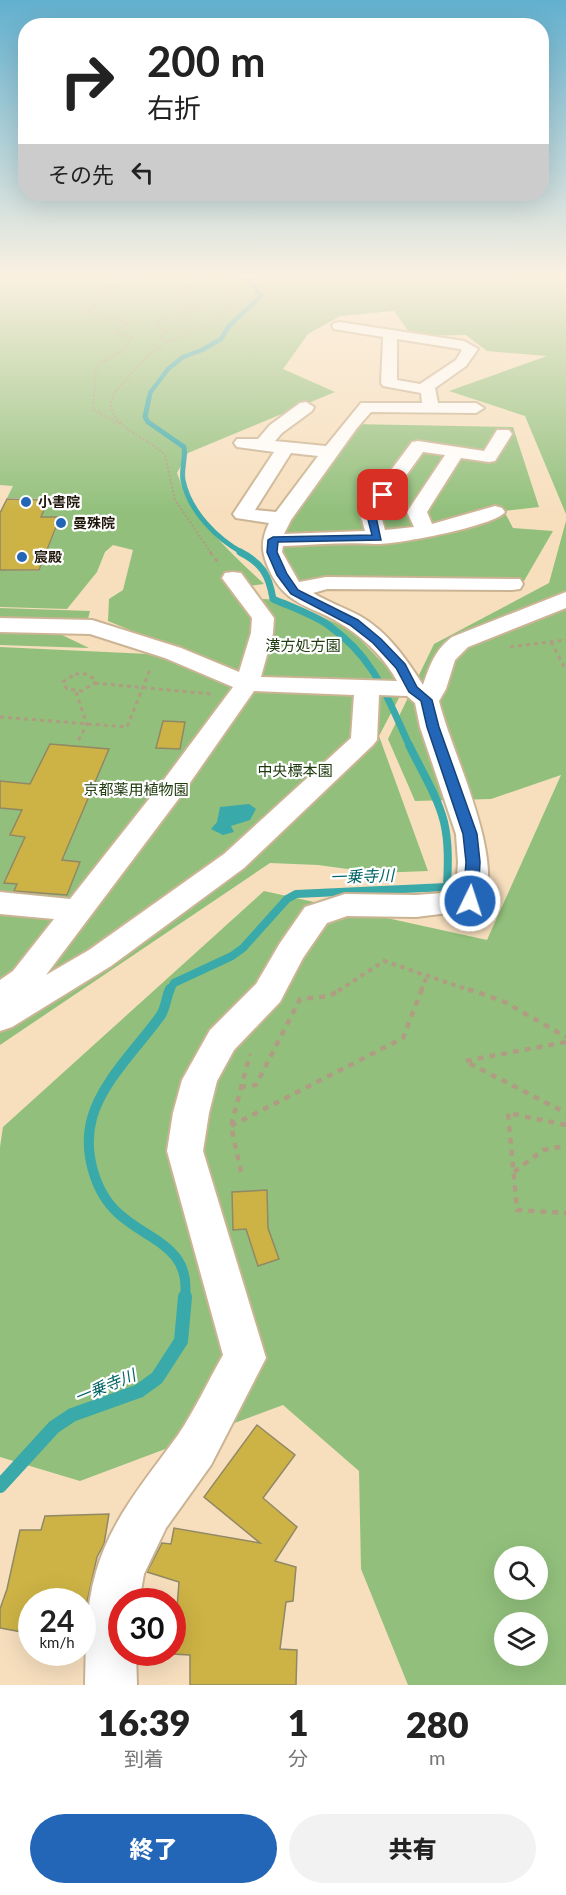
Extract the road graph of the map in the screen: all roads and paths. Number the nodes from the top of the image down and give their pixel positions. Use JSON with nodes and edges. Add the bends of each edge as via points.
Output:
{"nodes":[{"id":1,"x":115,"y":355,"type":"edge"},
{"id":2,"x":150,"y":355,"type":"edge"},
{"id":3,"x":390,"y":355,"type":"edge"},
{"id":4,"x":467,"y":355,"type":"edge"},
{"id":5,"x":424,"y":388,"type":"junction"},
{"id":6,"x":306,"y":407,"type":"dead end"},
{"id":7,"x":431,"y":407,"type":"junction"},
{"id":8,"x":476,"y":408,"type":"dead end"},
{"id":9,"x":124,"y":426,"type":"junction"},
{"id":10,"x":503,"y":434,"type":"dead end"},
{"id":11,"x":243,"y":443,"type":"dead end"},
{"id":12,"x":263,"y":445,"type":"junction"},
{"id":13,"x":286,"y":447,"type":"junction"},
{"id":14,"x":330,"y":452,"type":"junction"},
{"id":15,"x":456,"y":452,"type":"junction"},
{"id":16,"x":395,"y":478,"type":"junction"},
{"id":17,"x":435,"y":485,"type":"junction"},
{"id":18,"x":495,"y":512,"type":"dead end"},
{"id":19,"x":281,"y":519,"type":"junction"},
{"id":20,"x":426,"y":529,"type":"junction"},
{"id":21,"x":377,"y":538,"type":"junction"},
{"id":22,"x":273,"y":540,"type":"junction"},
{"id":23,"x":512,"y":584,"type":"dead end"},
{"id":24,"x":243,"y":586,"type":"junction"},
{"id":25,"x":294,"y":595,"type":"junction"},
{"id":26,"x":566,"y":599,"type":"edge"},
{"id":27,"x":0,"y":625,"type":"edge"},
{"id":28,"x":551,"y":642,"type":"dead end"},
{"id":29,"x":152,"y":663,"type":"dead end"},
{"id":30,"x":566,"y":670,"type":"edge"},
{"id":31,"x":95,"y":683,"type":"junction"},
{"id":32,"x":143,"y":688,"type":"junction"},
{"id":33,"x":368,"y":689,"type":"junction"},
{"id":34,"x":242,"y":690,"type":"junction"},
{"id":35,"x":76,"y":692,"type":"junction"},
{"id":36,"x":420,"y":695,"type":"junction"},
{"id":37,"x":0,"y":717,"type":"edge"},
{"id":38,"x":87,"y":724,"type":"junction"},
{"id":39,"x":78,"y":741,"type":"dead end"},
{"id":40,"x":0,"y":903,"type":"edge"},
{"id":41,"x":78,"y":911,"type":"junction"},
{"id":42,"x":427,"y":976,"type":"junction"},
{"id":43,"x":0,"y":996,"type":"edge"},
{"id":44,"x":0,"y":1018,"type":"edge"},
{"id":45,"x":566,"y":1039,"type":"edge"},
{"id":46,"x":252,"y":1045,"type":"dead end"},
{"id":47,"x":240,"y":1087,"type":"junction"},
{"id":48,"x":566,"y":1113,"type":"edge"},
{"id":49,"x":566,"y":1125,"type":"edge"},
{"id":50,"x":231,"y":1126,"type":"junction"},
{"id":51,"x":566,"y":1146,"type":"edge"},
{"id":52,"x":242,"y":1172,"type":"dead end"},
{"id":53,"x":513,"y":1172,"type":"junction"},
{"id":54,"x":566,"y":1213,"type":"edge"},
{"id":55,"x":111,"y":1685,"type":"edge"}],
"edges":[{"from":1,"to":9,"type":"path","via":[[96,366],[93,410]]},
{"from":2,"to":9,"type":"path","via":[[113,394],[113,412]]},
{"from":3,"to":5,"type":"street","via":[[389,383]]},
{"from":4,"to":5,"type":"street"},
{"from":5,"to":7,"type":"street","via":[[428,390]]},
{"from":6,"to":12,"type":"street","via":[[276,429]]},
{"from":7,"to":8,"type":"street"},
{"from":7,"to":14,"type":"street","via":[[367,407]]},
{"from":9,"to":24,"type":"path","via":[[165,455],[175,501]]},
{"from":10,"to":15,"type":"street","via":[[489,457]]},
{"from":11,"to":12,"type":"street"},
{"from":12,"to":13,"type":"street"},
{"from":13,"to":14,"type":"street"},
{"from":13,"to":19,"type":"street","via":[[243,514]]},
{"from":14,"to":19,"type":"street"},
{"from":15,"to":16,"type":"street","via":[[418,446]]},
{"from":15,"to":17,"type":"street"},
{"from":16,"to":17,"type":"street"},
{"from":16,"to":21,"type":"street","via":[[370,512]]},
{"from":17,"to":20,"type":"street","via":[[417,512]]},
{"from":18,"to":20,"type":"street"},
{"from":19,"to":22,"type":"street"},
{"from":20,"to":21,"type":"street"},
{"from":21,"to":22,"type":"street"},
{"from":22,"to":25,"type":"street","via":[[272,552]]},
{"from":23,"to":25,"type":"street","via":[[326,584]]},
{"from":24,"to":25,"type":"street"},
{"from":24,"to":34,"type":"street","via":[[263,618],[262,633]]},
{"from":25,"to":36,"type":"street","via":[[354,622],[401,667]]},
{"from":26,"to":36,"type":"street","via":[[455,645],[441,665],[435,692]]},
{"from":27,"to":34,"type":"street","via":[[92,627],[173,653]]},
{"from":28,"to":30,"type":"path"},
{"from":29,"to":32,"type":"path"},
{"from":31,"to":32,"type":"path"},
{"from":31,"to":35,"type":"path"},
{"from":31,"to":35,"type":"path","via":[[94,677],[86,674],[70,676],[63,682],[64,687]]},
{"from":32,"to":34,"type":"path"},
{"from":32,"to":38,"type":"path","via":[[127,727]]},
{"from":33,"to":34,"type":"street"},
{"from":33,"to":36,"type":"street"},
{"from":33,"to":44,"type":"street","via":[[364,740],[234,861],[100,958]]},
{"from":34,"to":41,"type":"street"},
{"from":35,"to":38,"type":"path"},
{"from":36,"to":55,"type":"street","via":[[470,834],[470,901],[416,906],[345,905],[316,915],[268,993],[222,1040],[200,1080],[185,1151],[245,1358],[195,1449],[149,1510],[120,1571],[111,1618]]},
{"from":37,"to":38,"type":"path"},
{"from":38,"to":39,"type":"path"},
{"from":40,"to":41,"type":"street"},
{"from":41,"to":43,"type":"street","via":[[24,980]]},
{"from":42,"to":45,"type":"path","via":[[505,1002]]},
{"from":42,"to":47,"type":"path","via":[[384,961],[330,996],[300,999],[256,1085]]},
{"from":42,"to":50,"type":"path","via":[[403,1038]]},
{"from":45,"to":48,"type":"path","via":[[465,1061]]},
{"from":46,"to":47,"type":"path"},
{"from":47,"to":50,"type":"path"},
{"from":49,"to":53,"type":"path","via":[[508,1113]]},
{"from":50,"to":52,"type":"path"},
{"from":51,"to":53,"type":"path","via":[[543,1150]]},
{"from":53,"to":54,"type":"path","via":[[517,1210]]}]}
